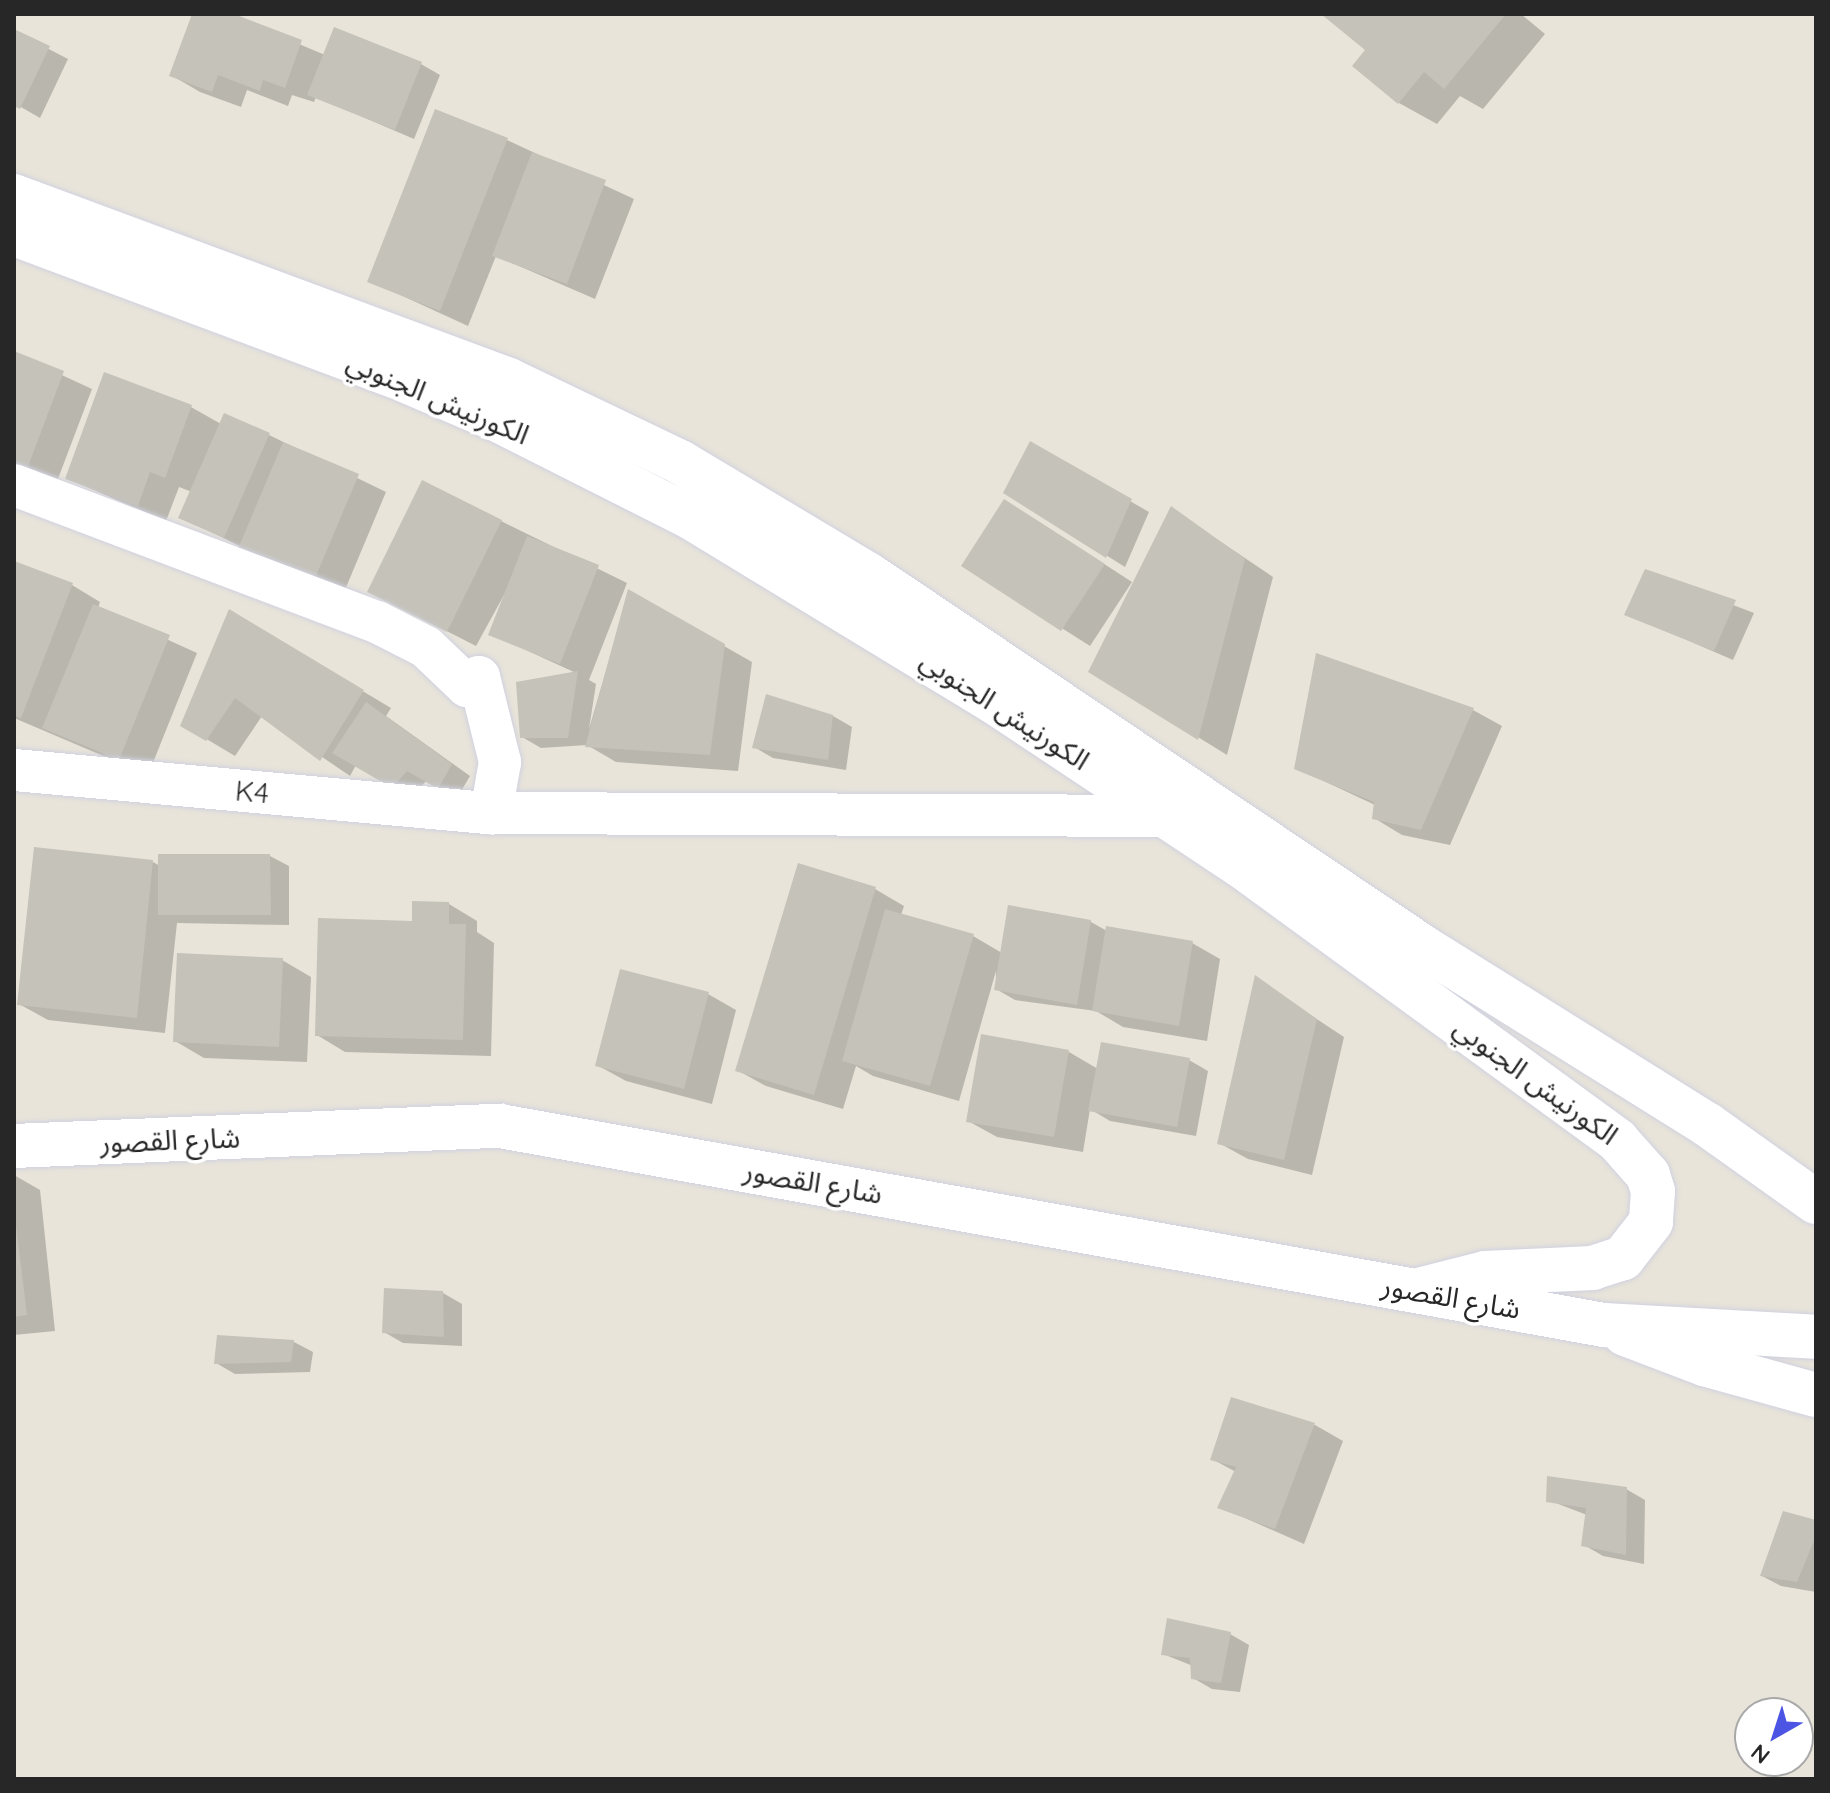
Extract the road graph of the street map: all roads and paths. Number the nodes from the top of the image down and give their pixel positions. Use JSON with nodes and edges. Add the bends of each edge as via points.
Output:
{"nodes":[{"id":1,"x":14,"y":196,"type":"edge"},
{"id":2,"x":14,"y":234,"type":"edge"},
{"id":3,"x":14,"y":485,"type":"edge"},
{"id":4,"x":14,"y":770,"type":"edge"},
{"id":5,"x":1182,"y":804,"type":"junction"},
{"id":6,"x":491,"y":813,"type":"junction"},
{"id":7,"x":14,"y":1146,"type":"edge"},
{"id":8,"x":1816,"y":1202,"type":"edge"},
{"id":9,"x":1415,"y":1291,"type":"junction"},
{"id":10,"x":1604,"y":1325,"type":"junction"},
{"id":11,"x":1816,"y":1337,"type":"edge"},
{"id":12,"x":1816,"y":1395,"type":"edge"}],
"edges":[{"from":1,"to":5,"type":"main road","name":"الكورنيش الجنوبي","via":[[509,380],[680,462],[869,575]]},
{"from":2,"to":5,"type":"main road","name":"الكورنيش الجنوبي","via":[[404,380],[597,468]]},
{"from":3,"to":6,"type":"street","via":[[377,622],[426,647],[467,686],[479,677],[500,762]]},
{"from":4,"to":6,"type":"street","name":"K4"},
{"from":5,"to":6,"type":"street","name":"K4"},
{"from":5,"to":8,"type":"main road","name":"الكورنيش الجنوبي","via":[[1708,1125]]},
{"from":5,"to":9,"type":"main road","name":"الكورنيش الجنوبي","via":[[1617,1140],[1648,1175],[1651,1222],[1623,1258],[1593,1268],[1485,1273]]},
{"from":7,"to":9,"type":"main road","name":"شارع القصور","via":[[500,1126]]},
{"from":9,"to":10,"type":"main road","name":"شارع القصور"},
{"from":10,"to":11,"type":"main road","via":[[1685,1325]]},
{"from":10,"to":12,"type":"main road","via":[[1704,1364]]}]}
